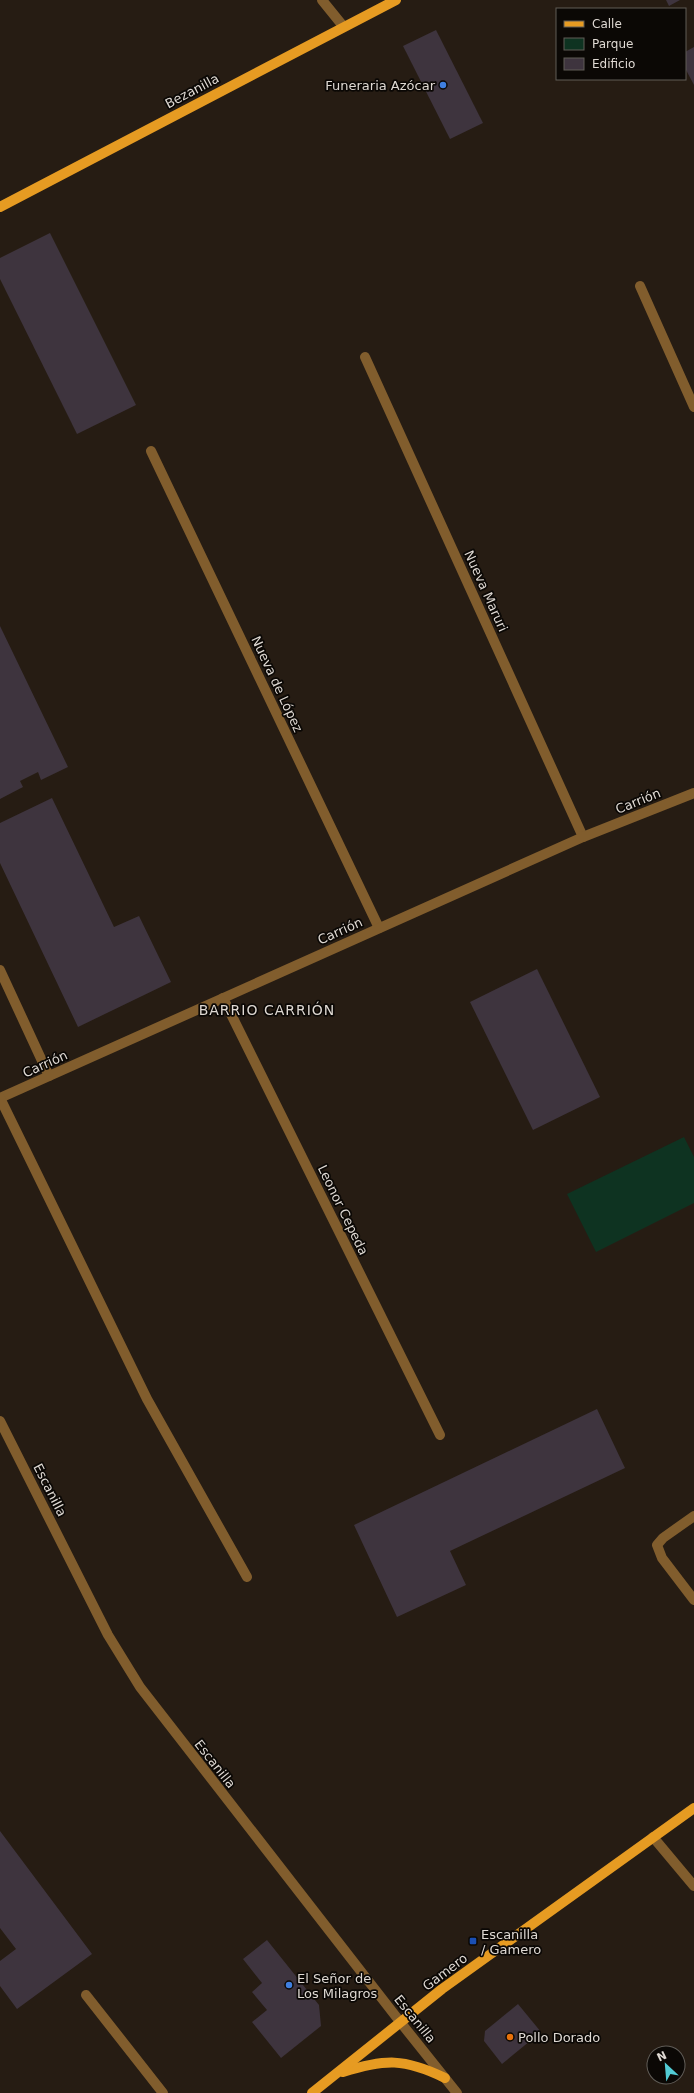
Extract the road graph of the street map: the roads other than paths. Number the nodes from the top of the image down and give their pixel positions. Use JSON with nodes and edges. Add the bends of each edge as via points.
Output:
{"nodes":[{"id":1,"x":322,"y":0,"type":"edge"},
{"id":2,"x":396,"y":0,"type":"edge"},
{"id":3,"x":343,"y":26,"type":"junction"},
{"id":4,"x":0,"y":206,"type":"edge"},
{"id":5,"x":640,"y":286,"type":"dead end"},
{"id":6,"x":365,"y":357,"type":"dead end"},
{"id":7,"x":694,"y":407,"type":"edge"},
{"id":8,"x":151,"y":451,"type":"dead end"},
{"id":9,"x":694,"y":793,"type":"edge"},
{"id":10,"x":583,"y":837,"type":"junction"},
{"id":11,"x":379,"y":928,"type":"junction"},
{"id":12,"x":0,"y":970,"type":"edge"},
{"id":13,"x":223,"y":998,"type":"junction"},
{"id":14,"x":49,"y":1076,"type":"junction"},
{"id":15,"x":0,"y":1098,"type":"edge"},
{"id":16,"x":0,"y":1421,"type":"edge"},
{"id":17,"x":440,"y":1435,"type":"dead end"},
{"id":18,"x":694,"y":1516,"type":"edge"},
{"id":19,"x":247,"y":1577,"type":"dead end"},
{"id":20,"x":694,"y":1600,"type":"edge"},
{"id":21,"x":694,"y":1808,"type":"edge"},
{"id":22,"x":653,"y":1837,"type":"junction"},
{"id":23,"x":694,"y":1886,"type":"edge"},
{"id":24,"x":86,"y":1995,"type":"dead end"},
{"id":25,"x":400,"y":2024,"type":"junction"},
{"id":26,"x":337,"y":2073,"type":"junction"},
{"id":27,"x":445,"y":2078,"type":"junction"},
{"id":28,"x":164,"y":2093,"type":"edge"},
{"id":29,"x":312,"y":2093,"type":"edge"},
{"id":30,"x":457,"y":2093,"type":"edge"}],
"edges":[{"from":1,"to":3,"type":"street"},
{"from":2,"to":3,"type":"main road","name":"Bezanilla"},
{"from":3,"to":4,"type":"main road","name":"Bezanilla"},
{"from":5,"to":7,"type":"street"},
{"from":6,"to":10,"type":"street","name":"Nueva Maruri"},
{"from":8,"to":11,"type":"street","name":"Nueva de López"},
{"from":9,"to":10,"type":"street","name":"Carrión"},
{"from":10,"to":11,"type":"street","name":"Carrión"},
{"from":11,"to":13,"type":"street","name":"Carrión"},
{"from":12,"to":14,"type":"street"},
{"from":13,"to":14,"type":"street","name":"Carrión"},
{"from":13,"to":17,"type":"street","name":"Leonor Cepeda"},
{"from":14,"to":15,"type":"street","name":"Carrión"},
{"from":15,"to":19,"type":"street","via":[[148,1399]]},
{"from":16,"to":25,"type":"street","name":"Escanilla","via":[[108,1635],[140,1687]]},
{"from":18,"to":20,"type":"street","via":[[657,1545],[662,1558]]},
{"from":21,"to":22,"type":"main road","name":"Gamero"},
{"from":22,"to":23,"type":"street"},
{"from":22,"to":25,"type":"main road","name":"Gamero","via":[[442,1990]]},
{"from":24,"to":28,"type":"street"},
{"from":25,"to":26,"type":"main road","name":"Gamero"},
{"from":25,"to":27,"type":"street","name":"Escanilla"},
{"from":26,"to":27,"type":"main road","via":[[374,2063],[392,2062],[424,2067]]},
{"from":26,"to":29,"type":"main road","name":"Gamero"},
{"from":27,"to":30,"type":"street","name":"Escanilla"}]}
